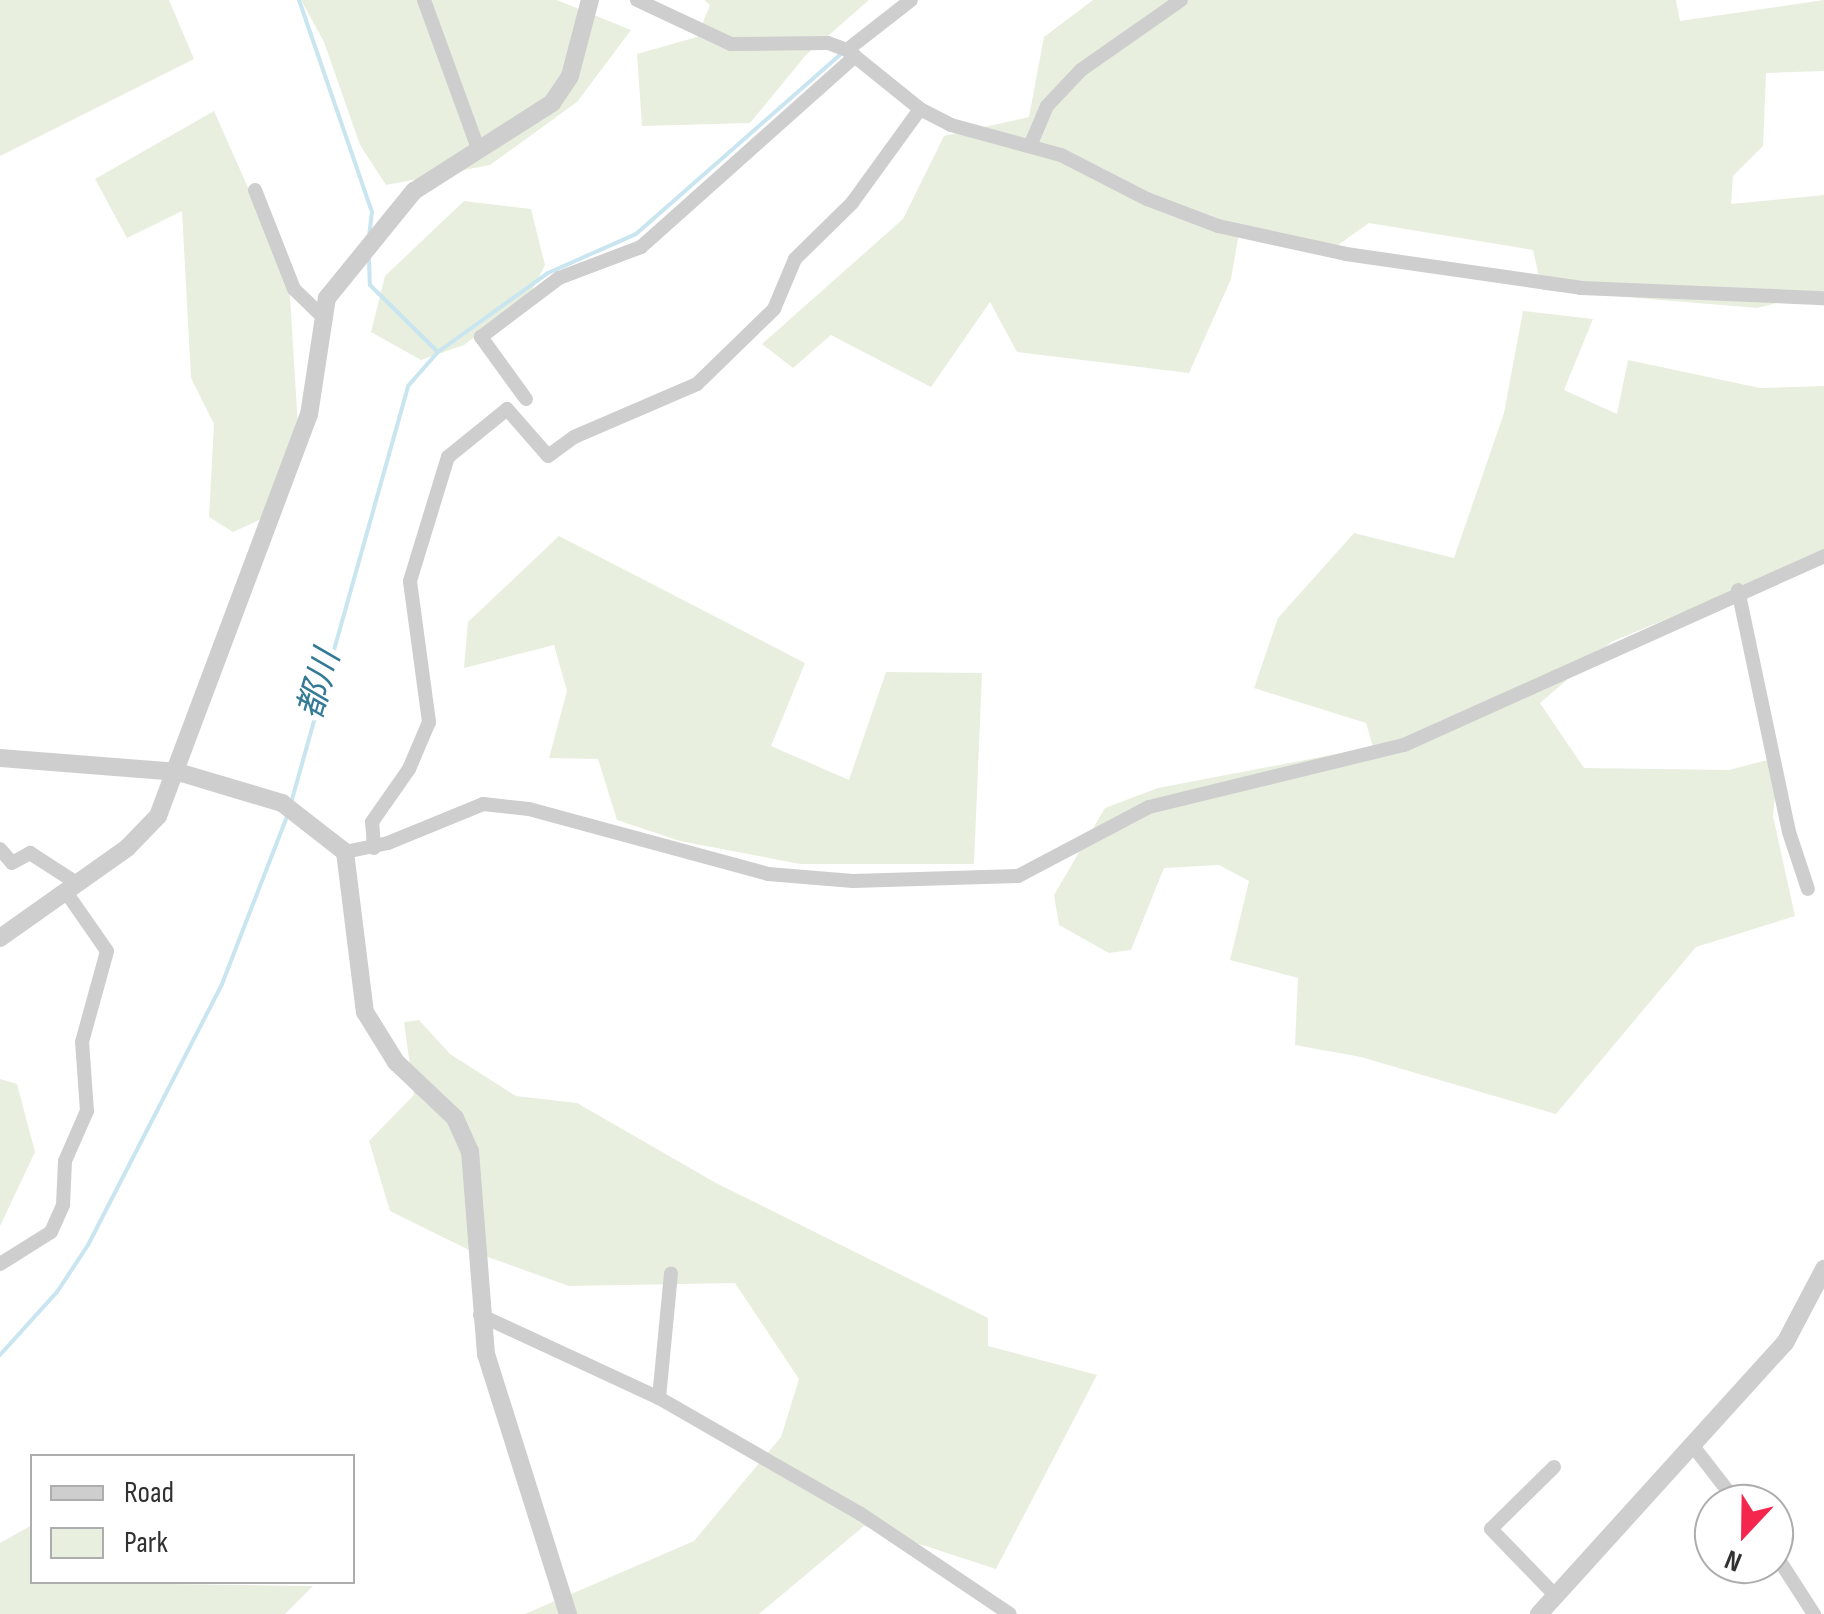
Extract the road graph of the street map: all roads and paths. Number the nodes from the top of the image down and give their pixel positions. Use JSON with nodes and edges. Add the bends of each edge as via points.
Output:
{"nodes":[{"id":1,"x":424,"y":0,"type":"edge"},
{"id":2,"x":590,"y":0,"type":"edge"},
{"id":3,"x":637,"y":0,"type":"edge"},
{"id":4,"x":911,"y":0,"type":"edge"},
{"id":5,"x":1181,"y":0,"type":"edge"},
{"id":6,"x":851,"y":53,"type":"junction"},
{"id":7,"x":920,"y":108,"type":"junction"},
{"id":8,"x":1030,"y":146,"type":"junction"},
{"id":9,"x":478,"y":148,"type":"junction"},
{"id":10,"x":256,"y":190,"type":"dead end"},
{"id":11,"x":1824,"y":298,"type":"edge"},
{"id":12,"x":321,"y":315,"type":"junction"},
{"id":13,"x":526,"y":399,"type":"dead end"},
{"id":14,"x":1824,"y":556,"type":"edge"},
{"id":15,"x":1738,"y":590,"type":"junction"},
{"id":16,"x":0,"y":758,"type":"edge"},
{"id":17,"x":178,"y":772,"type":"junction"},
{"id":18,"x":374,"y":848,"type":"junction"},
{"id":19,"x":0,"y":849,"type":"edge"},
{"id":20,"x":344,"y":852,"type":"junction"},
{"id":21,"x":72,"y":888,"type":"junction"},
{"id":22,"x":1808,"y":888,"type":"dead end"},
{"id":23,"x":0,"y":938,"type":"edge"},
{"id":24,"x":0,"y":1264,"type":"edge"},
{"id":25,"x":1824,"y":1269,"type":"edge"},
{"id":26,"x":671,"y":1274,"type":"dead end"},
{"id":27,"x":480,"y":1315,"type":"junction"},
{"id":28,"x":660,"y":1398,"type":"junction"},
{"id":29,"x":1693,"y":1446,"type":"junction"},
{"id":30,"x":1554,"y":1467,"type":"dead end"},
{"id":31,"x":1722,"y":1484,"type":"edge"},
{"id":32,"x":1794,"y":1583,"type":"edge"},
{"id":33,"x":1556,"y":1596,"type":"junction"},
{"id":34,"x":568,"y":1614,"type":"edge"},
{"id":35,"x":1010,"y":1614,"type":"edge"},
{"id":36,"x":1539,"y":1614,"type":"edge"},
{"id":37,"x":1814,"y":1614,"type":"edge"}],
"edges":[{"from":1,"to":9,"type":"street"},
{"from":2,"to":9,"type":"street","via":[[563,90],[538,115]]},
{"from":3,"to":6,"type":"street","via":[[731,44],[828,43]]},
{"from":4,"to":6,"type":"street"},
{"from":5,"to":8,"type":"street","via":[[1081,70],[1047,106]]},
{"from":6,"to":7,"type":"street"},
{"from":6,"to":13,"type":"street","via":[[642,247],[559,278],[481,337]]},
{"from":7,"to":8,"type":"street","via":[[952,125]]},
{"from":7,"to":18,"type":"street","via":[[852,203],[795,259],[774,308],[698,384],[574,437],[548,456],[508,409],[448,457],[410,580],[428,722],[410,769],[372,822]]},
{"from":8,"to":11,"type":"street","via":[[1218,226],[1346,254],[1581,288]]},
{"from":9,"to":12,"type":"street","via":[[400,204],[340,277]]},
{"from":10,"to":12,"type":"street","via":[[294,289]]},
{"from":12,"to":17,"type":"street","via":[[309,415]]},
{"from":14,"to":15,"type":"street"},
{"from":15,"to":18,"type":"street","via":[[1404,744],[1149,807],[1018,876],[852,881],[768,874],[502,804],[449,812]]},
{"from":15,"to":22,"type":"street","via":[[1789,832]]},
{"from":16,"to":17,"type":"street"},
{"from":17,"to":20,"type":"street","via":[[282,803]]},
{"from":17,"to":21,"type":"street","via":[[148,828]]},
{"from":18,"to":20,"type":"street"},
{"from":19,"to":21,"type":"street","via":[[12,863],[22,854],[45,860]]},
{"from":20,"to":27,"type":"street","via":[[365,1012],[396,1062],[455,1118],[470,1151],[480,1230]]},
{"from":21,"to":23,"type":"street"},
{"from":21,"to":24,"type":"street","via":[[107,952],[82,1042],[87,1111],[65,1161],[62,1205],[51,1232]]},
{"from":25,"to":29,"type":"street","via":[[1797,1328]]},
{"from":26,"to":28,"type":"street"},
{"from":27,"to":28,"type":"street"},
{"from":27,"to":34,"type":"street"},
{"from":28,"to":35,"type":"street","via":[[861,1514]]},
{"from":29,"to":31,"type":"street"},
{"from":29,"to":33,"type":"street"},
{"from":30,"to":33,"type":"street","via":[[1491,1529]]},
{"from":32,"to":37,"type":"street"},
{"from":33,"to":36,"type":"street"}]}
